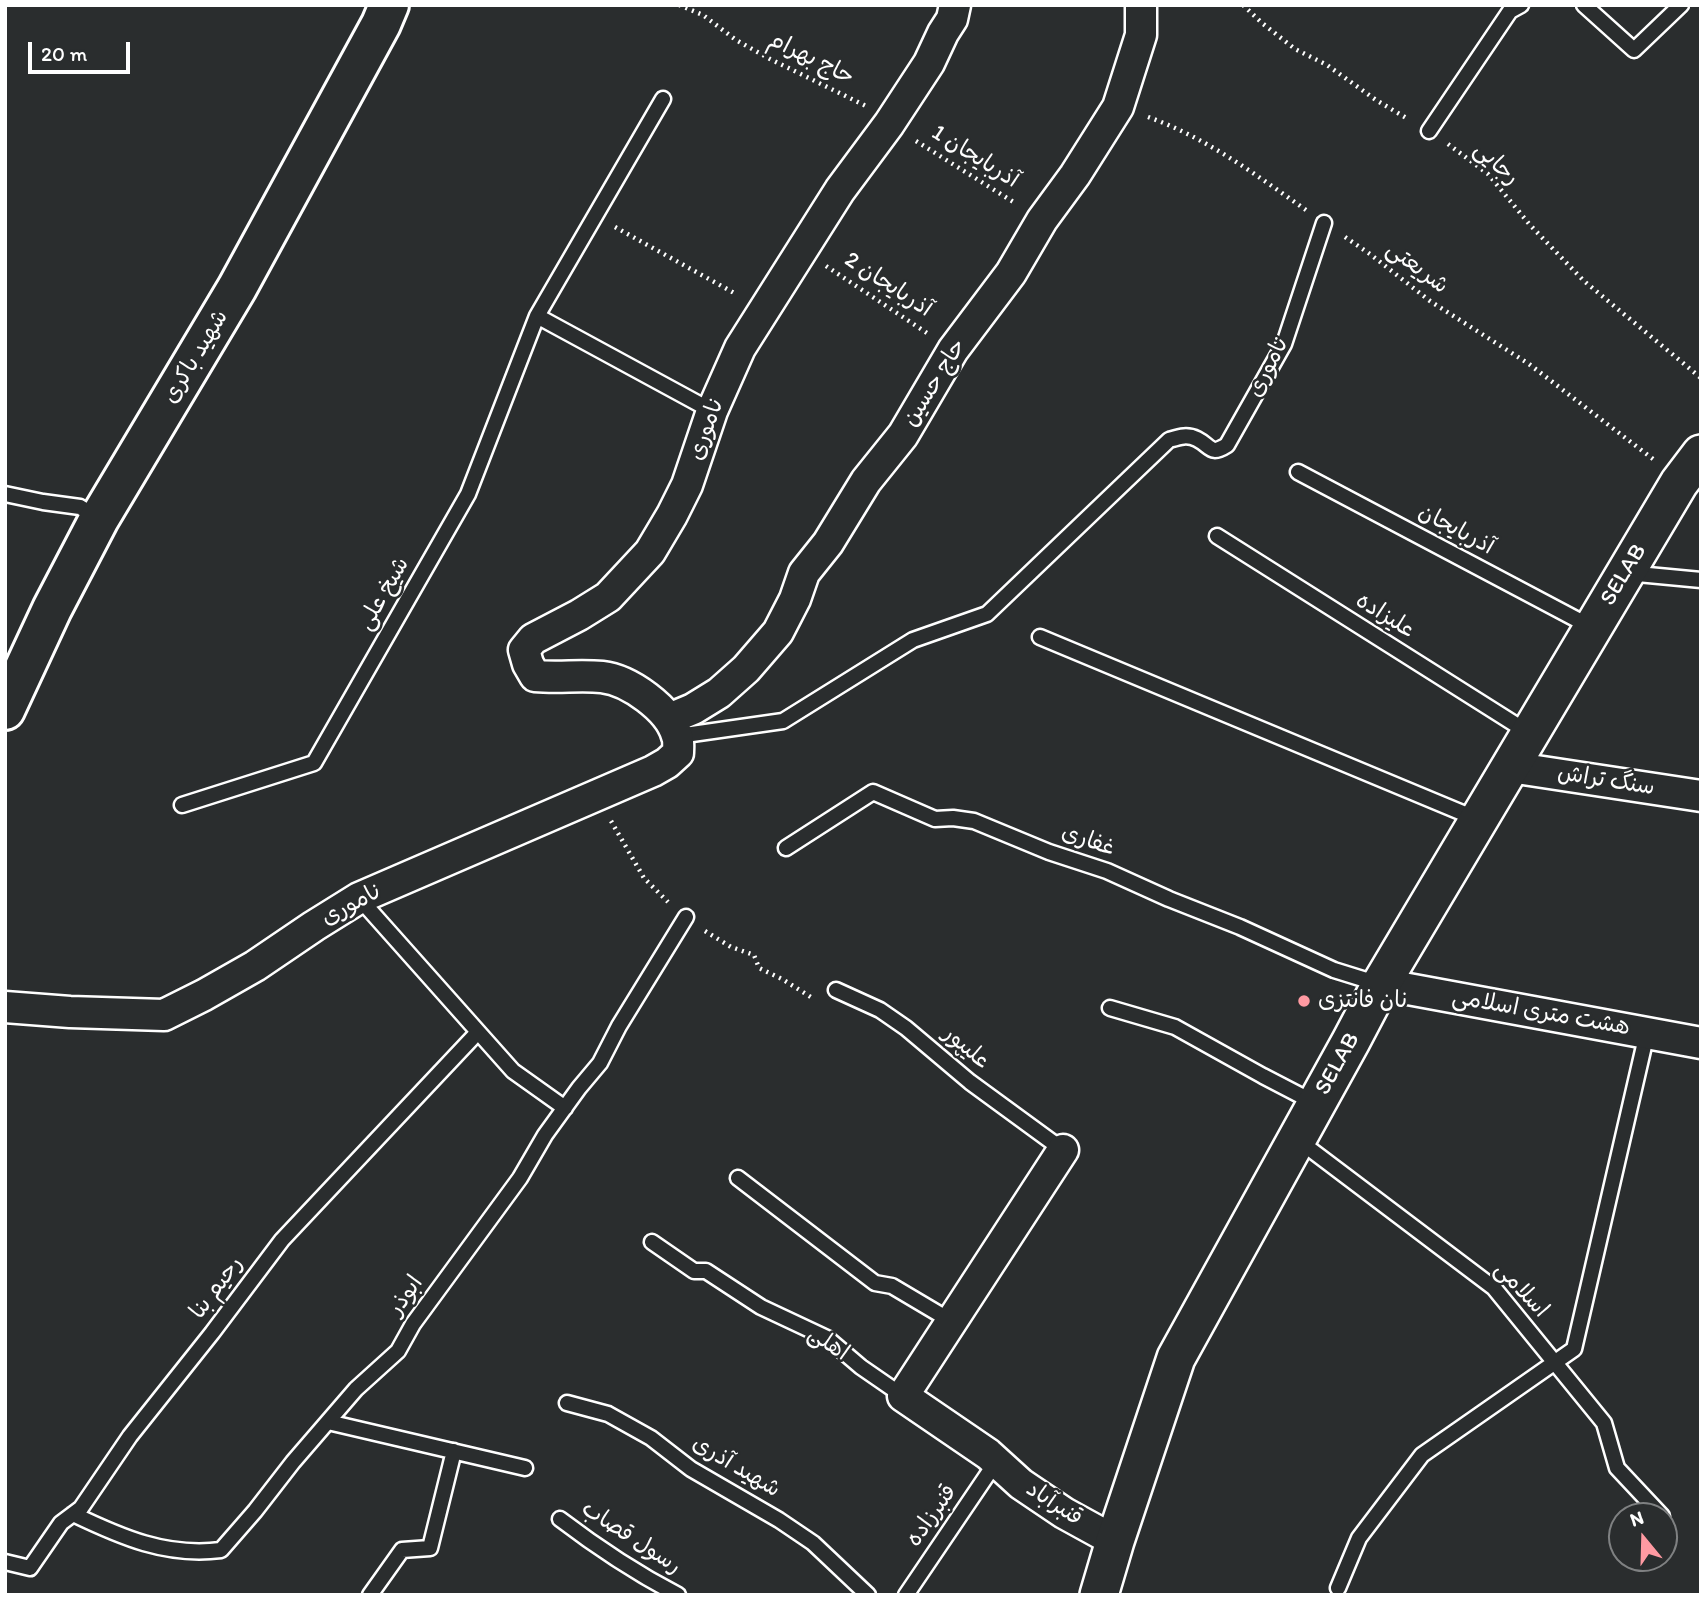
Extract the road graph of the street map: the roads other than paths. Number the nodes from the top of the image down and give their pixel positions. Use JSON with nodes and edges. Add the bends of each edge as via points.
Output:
{"nodes":[{"id":1,"x":389,"y":5,"type":"edge"},
{"id":2,"x":955,"y":5,"type":"edge"},
{"id":3,"x":1141,"y":5,"type":"edge"},
{"id":4,"x":1521,"y":5,"type":"edge"},
{"id":5,"x":1584,"y":5,"type":"edge"},
{"id":6,"x":1681,"y":5,"type":"edge"},
{"id":7,"x":663,"y":99,"type":"dead end"},
{"id":8,"x":1429,"y":131,"type":"road end"},
{"id":9,"x":1324,"y":223,"type":"road end"},
{"id":10,"x":537,"y":316,"type":"junction"},
{"id":11,"x":712,"y":411,"type":"junction"},
{"id":12,"x":1690,"y":468,"type":"edge"},
{"id":13,"x":1298,"y":472,"type":"dead end"},
{"id":14,"x":5,"y":494,"type":"edge"},
{"id":15,"x":100,"y":519,"type":"junction"},
{"id":16,"x":1217,"y":536,"type":"dead end"},
{"id":17,"x":1626,"y":573,"type":"junction"},
{"id":18,"x":1701,"y":580,"type":"edge"},
{"id":19,"x":1593,"y":628,"type":"junction"},
{"id":20,"x":1040,"y":637,"type":"dead end"},
{"id":21,"x":5,"y":710,"type":"edge"},
{"id":22,"x":673,"y":728,"type":"junction"},
{"id":23,"x":1530,"y":734,"type":"junction"},
{"id":24,"x":1510,"y":767,"type":"junction"},
{"id":25,"x":1701,"y":796,"type":"edge"},
{"id":26,"x":182,"y":806,"type":"dead end"},
{"id":27,"x":1479,"y":820,"type":"junction"},
{"id":28,"x":786,"y":848,"type":"dead end"},
{"id":29,"x":359,"y":898,"type":"junction"},
{"id":30,"x":686,"y":917,"type":"dead end"},
{"id":31,"x":1381,"y":984,"type":"junction"},
{"id":32,"x":836,"y":990,"type":"dead end"},
{"id":33,"x":5,"y":1007,"type":"edge"},
{"id":34,"x":1110,"y":1008,"type":"dead end"},
{"id":35,"x":478,"y":1032,"type":"junction"},
{"id":36,"x":1647,"y":1033,"type":"junction"},
{"id":37,"x":1701,"y":1043,"type":"edge"},
{"id":38,"x":1317,"y":1103,"type":"junction"},
{"id":39,"x":565,"y":1108,"type":"junction"},
{"id":40,"x":1297,"y":1139,"type":"junction"},
{"id":41,"x":1063,"y":1150,"type":"joint"},
{"id":42,"x":738,"y":1178,"type":"dead end"},
{"id":43,"x":652,"y":1242,"type":"dead end"},
{"id":44,"x":951,"y":1321,"type":"junction"},
{"id":45,"x":1555,"y":1363,"type":"junction"},
{"id":46,"x":902,"y":1396,"type":"junction"},
{"id":47,"x":567,"y":1403,"type":"dead end"},
{"id":48,"x":328,"y":1422,"type":"junction"},
{"id":49,"x":454,"y":1451,"type":"junction"},
{"id":50,"x":996,"y":1462,"type":"junction"},
{"id":51,"x":525,"y":1468,"type":"dead end"},
{"id":52,"x":1649,"y":1502,"type":"edge"},
{"id":53,"x":73,"y":1514,"type":"junction"},
{"id":54,"x":560,"y":1519,"type":"dead end"},
{"id":55,"x":1115,"y":1541,"type":"junction"},
{"id":56,"x":5,"y":1562,"type":"edge"},
{"id":57,"x":1338,"y":1588,"type":"dead end"},
{"id":58,"x":370,"y":1595,"type":"edge"},
{"id":59,"x":677,"y":1595,"type":"edge"},
{"id":60,"x":868,"y":1595,"type":"edge"},
{"id":61,"x":906,"y":1595,"type":"edge"},
{"id":62,"x":1099,"y":1595,"type":"edge"}],
"edges":[{"from":1,"to":15,"type":"main road","name":"شهید باکری","via":[[237,288]]},
{"from":2,"to":11,"type":"street","name":"ناموری","via":[[929,63],[840,190],[740,348]]},
{"from":3,"to":22,"type":"street","name":"حاج حسین","via":[[1141,35],[1118,107],[1082,165],[804,573],[778,632],[746,669]]},
{"from":4,"to":8,"type":"lane","via":[[1510,11]]},
{"from":5,"to":6,"type":"lane","via":[[1634,50]]},
{"from":7,"to":10,"type":"lane","name":"شیخ علی"},
{"from":9,"to":22,"type":"lane","name":"ناموری","via":[[1284,344],[1227,445],[1210,449],[1182,435],[1169,440],[987,614],[913,640],[783,721]]},
{"from":10,"to":11,"type":"lane"},
{"from":10,"to":26,"type":"lane","name":"شیخ علی","via":[[468,494],[314,763]]},
{"from":11,"to":22,"type":"street","name":"ناموری","via":[[687,485],[650,552],[608,597],[533,639],[524,650],[536,676],[604,677],[642,693]]},
{"from":12,"to":17,"type":"street","name":"SELAB"},
{"from":13,"to":19,"type":"lane","name":"آذربایجان"},
{"from":14,"to":15,"type":"lane","via":[[80,507]]},
{"from":15,"to":21,"type":"main road","name":"شهید باکری"},
{"from":16,"to":23,"type":"lane","name":"علیزاده"},
{"from":17,"to":18,"type":"lane"},
{"from":17,"to":19,"type":"street","name":"SELAB"},
{"from":19,"to":23,"type":"street","name":"SELAB"},
{"from":20,"to":27,"type":"lane"},
{"from":22,"to":29,"type":"street","name":"ناموری","via":[[678,753],[653,771]]},
{"from":23,"to":24,"type":"street","name":"SELAB"},
{"from":24,"to":25,"type":"street","name":"سنگ تراش"},
{"from":24,"to":27,"type":"street","name":"SELAB"},
{"from":27,"to":31,"type":"street","name":"SELAB"},
{"from":28,"to":31,"type":"lane","name":"غفاری","via":[[873,792],[935,819],[974,821],[1107,871],[1335,970]]},
{"from":29,"to":33,"type":"street","name":"ناموری","via":[[255,966],[164,1015]]},
{"from":29,"to":35,"type":"lane"},
{"from":30,"to":39,"type":"lane","name":"ابوذر","via":[[600,1063]]},
{"from":31,"to":36,"type":"street","name":"هشت متری اسلامی"},
{"from":31,"to":38,"type":"street","name":"SELAB"},
{"from":32,"to":41,"type":"lane","name":"علیپور","via":[[906,1028]]},
{"from":34,"to":38,"type":"lane","via":[[1175,1027]]},
{"from":35,"to":39,"type":"lane","via":[[513,1071]]},
{"from":35,"to":53,"type":"lane","name":"رحیم بنا","via":[[282,1240]]},
{"from":36,"to":37,"type":"street","name":"هشت متری اسلامی"},
{"from":36,"to":45,"type":"lane","via":[[1574,1349]]},
{"from":38,"to":40,"type":"street","name":"SELAB"},
{"from":39,"to":48,"type":"lane","name":"ابوذر","via":[[520,1178],[412,1324],[398,1352],[356,1389]]},
{"from":40,"to":45,"type":"lane","name":"اسلامی","via":[[1494,1288]]},
{"from":40,"to":55,"type":"street","name":"SELAB","via":[[1176,1358]]},
{"from":41,"to":44,"type":"street"},
{"from":42,"to":44,"type":"lane","via":[[875,1283],[892,1286]]},
{"from":43,"to":46,"type":"lane","name":"اهلی","via":[[694,1271],[706,1271],[761,1307],[827,1338]]},
{"from":44,"to":46,"type":"street"},
{"from":45,"to":52,"type":"lane","name":"اسلامی","via":[[1604,1423],[1616,1468]]},
{"from":45,"to":57,"type":"lane","via":[[1422,1455],[1359,1538]]},
{"from":46,"to":50,"type":"street","name":"اهلی"},
{"from":47,"to":60,"type":"lane","name":"شهید آذری","via":[[608,1414],[651,1438],[691,1469],[813,1543]]},
{"from":48,"to":49,"type":"lane"},
{"from":48,"to":53,"type":"lane","name":"ابوذر","via":[[221,1550],[158,1548]]},
{"from":49,"to":51,"type":"lane"},
{"from":49,"to":58,"type":"lane","via":[[430,1548],[402,1550]]},
{"from":50,"to":55,"type":"street","name":"قنبرآباد","via":[[1064,1513]]},
{"from":50,"to":61,"type":"lane","name":"قنبرزاده"},
{"from":53,"to":56,"type":"lane","name":"رحیم بنا","via":[[61,1523],[30,1568]]},
{"from":54,"to":59,"type":"lane","name":"رسول قصاب"},
{"from":55,"to":62,"type":"street","name":"SELAB"}]}
